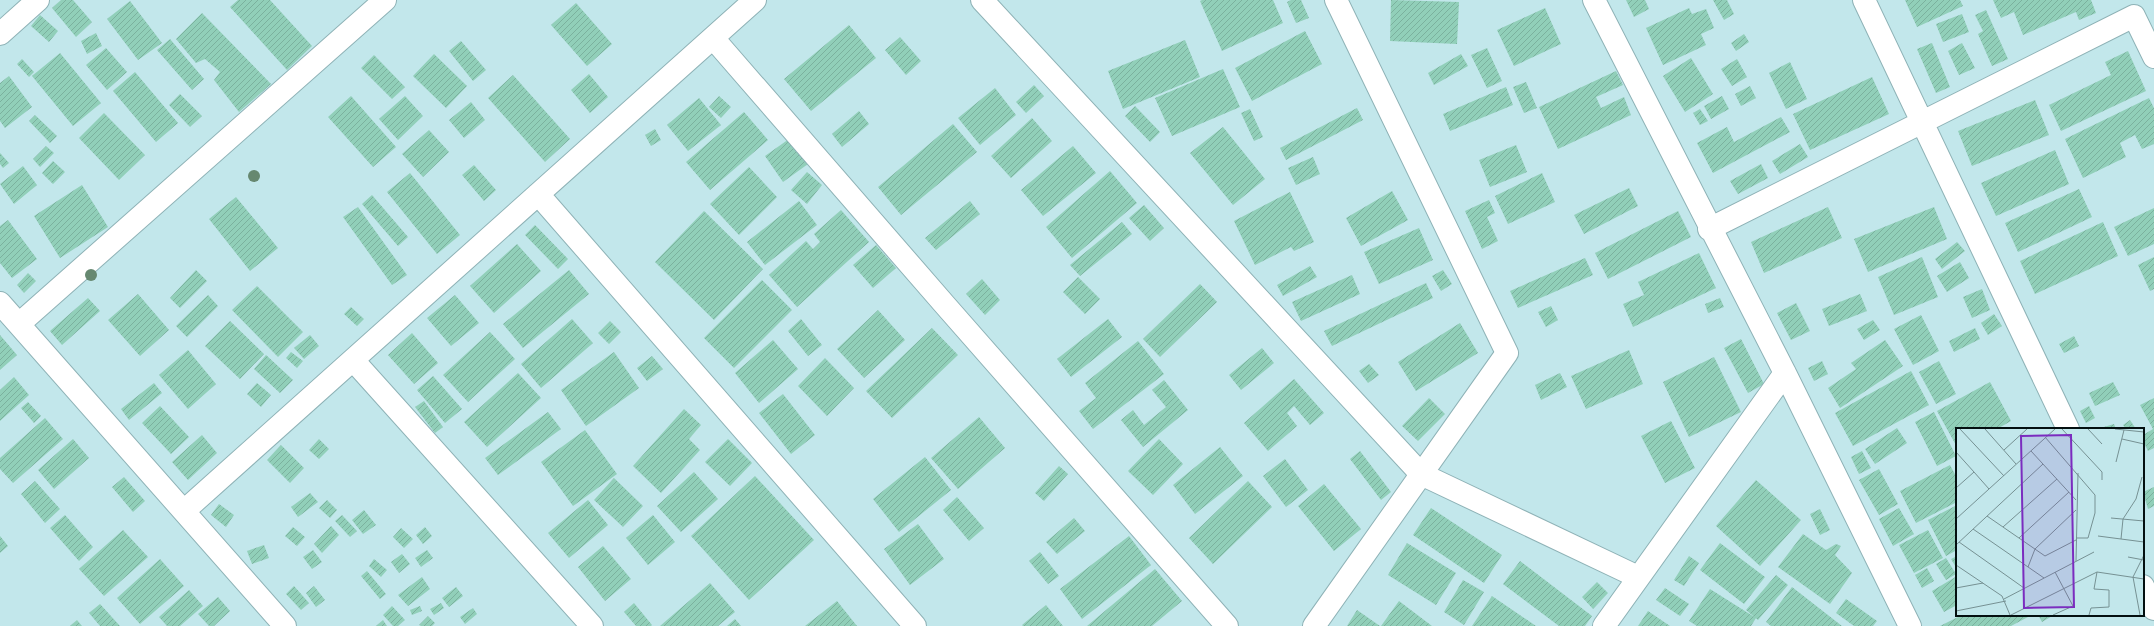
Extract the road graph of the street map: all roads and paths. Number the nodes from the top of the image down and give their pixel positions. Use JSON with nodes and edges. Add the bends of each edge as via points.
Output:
{"nodes":[{"id":1,"x":38,"y":0,"type":"edge"},
{"id":2,"x":385,"y":0,"type":"edge"},
{"id":3,"x":755,"y":0,"type":"edge"},
{"id":4,"x":982,"y":0,"type":"edge"},
{"id":5,"x":1336,"y":0,"type":"edge"},
{"id":6,"x":1594,"y":0,"type":"edge"},
{"id":7,"x":1864,"y":0,"type":"edge"},
{"id":8,"x":0,"y":34,"type":"edge"},
{"id":9,"x":713,"y":38,"type":"junction"},
{"id":10,"x":2154,"y":57,"type":"edge"},
{"id":11,"x":1922,"y":122,"type":"junction"},
{"id":12,"x":538,"y":194,"type":"junction"},
{"id":13,"x":1709,"y":228,"type":"junction"},
{"id":14,"x":0,"y":302,"type":"edge"},
{"id":15,"x":19,"y":324,"type":"junction"},
{"id":16,"x":353,"y":360,"type":"junction"},
{"id":17,"x":1784,"y":373,"type":"junction"},
{"id":18,"x":2068,"y":428,"type":"edge"},
{"id":19,"x":1421,"y":474,"type":"junction"},
{"id":20,"x":184,"y":511,"type":"junction"},
{"id":21,"x":1638,"y":577,"type":"junction"},
{"id":22,"x":2144,"y":588,"type":"edge"},
{"id":23,"x":2154,"y":609,"type":"edge"},
{"id":24,"x":1908,"y":625,"type":"edge"},
{"id":25,"x":286,"y":626,"type":"edge"},
{"id":26,"x":592,"y":626,"type":"edge"},
{"id":27,"x":915,"y":626,"type":"edge"},
{"id":28,"x":1227,"y":626,"type":"edge"},
{"id":29,"x":1314,"y":626,"type":"edge"},
{"id":30,"x":1604,"y":626,"type":"edge"}],
"edges":[{"from":1,"to":8,"type":"street"},
{"from":2,"to":15,"type":"street"},
{"from":3,"to":9,"type":"street"},
{"from":4,"to":19,"type":"street"},
{"from":5,"to":19,"type":"street","via":[[1507,353]]},
{"from":6,"to":13,"type":"street"},
{"from":7,"to":11,"type":"street"},
{"from":9,"to":12,"type":"street"},
{"from":9,"to":28,"type":"street"},
{"from":10,"to":11,"type":"street","via":[[2134,16]]},
{"from":11,"to":13,"type":"street"},
{"from":11,"to":18,"type":"street"},
{"from":12,"to":16,"type":"street"},
{"from":12,"to":27,"type":"street"},
{"from":13,"to":17,"type":"street"},
{"from":14,"to":15,"type":"street"},
{"from":15,"to":20,"type":"street"},
{"from":16,"to":20,"type":"street"},
{"from":16,"to":26,"type":"street"},
{"from":17,"to":21,"type":"street"},
{"from":17,"to":24,"type":"street"},
{"from":19,"to":21,"type":"street"},
{"from":19,"to":29,"type":"street"},
{"from":20,"to":25,"type":"street"},
{"from":21,"to":30,"type":"street"},
{"from":22,"to":23,"type":"street"}]}
